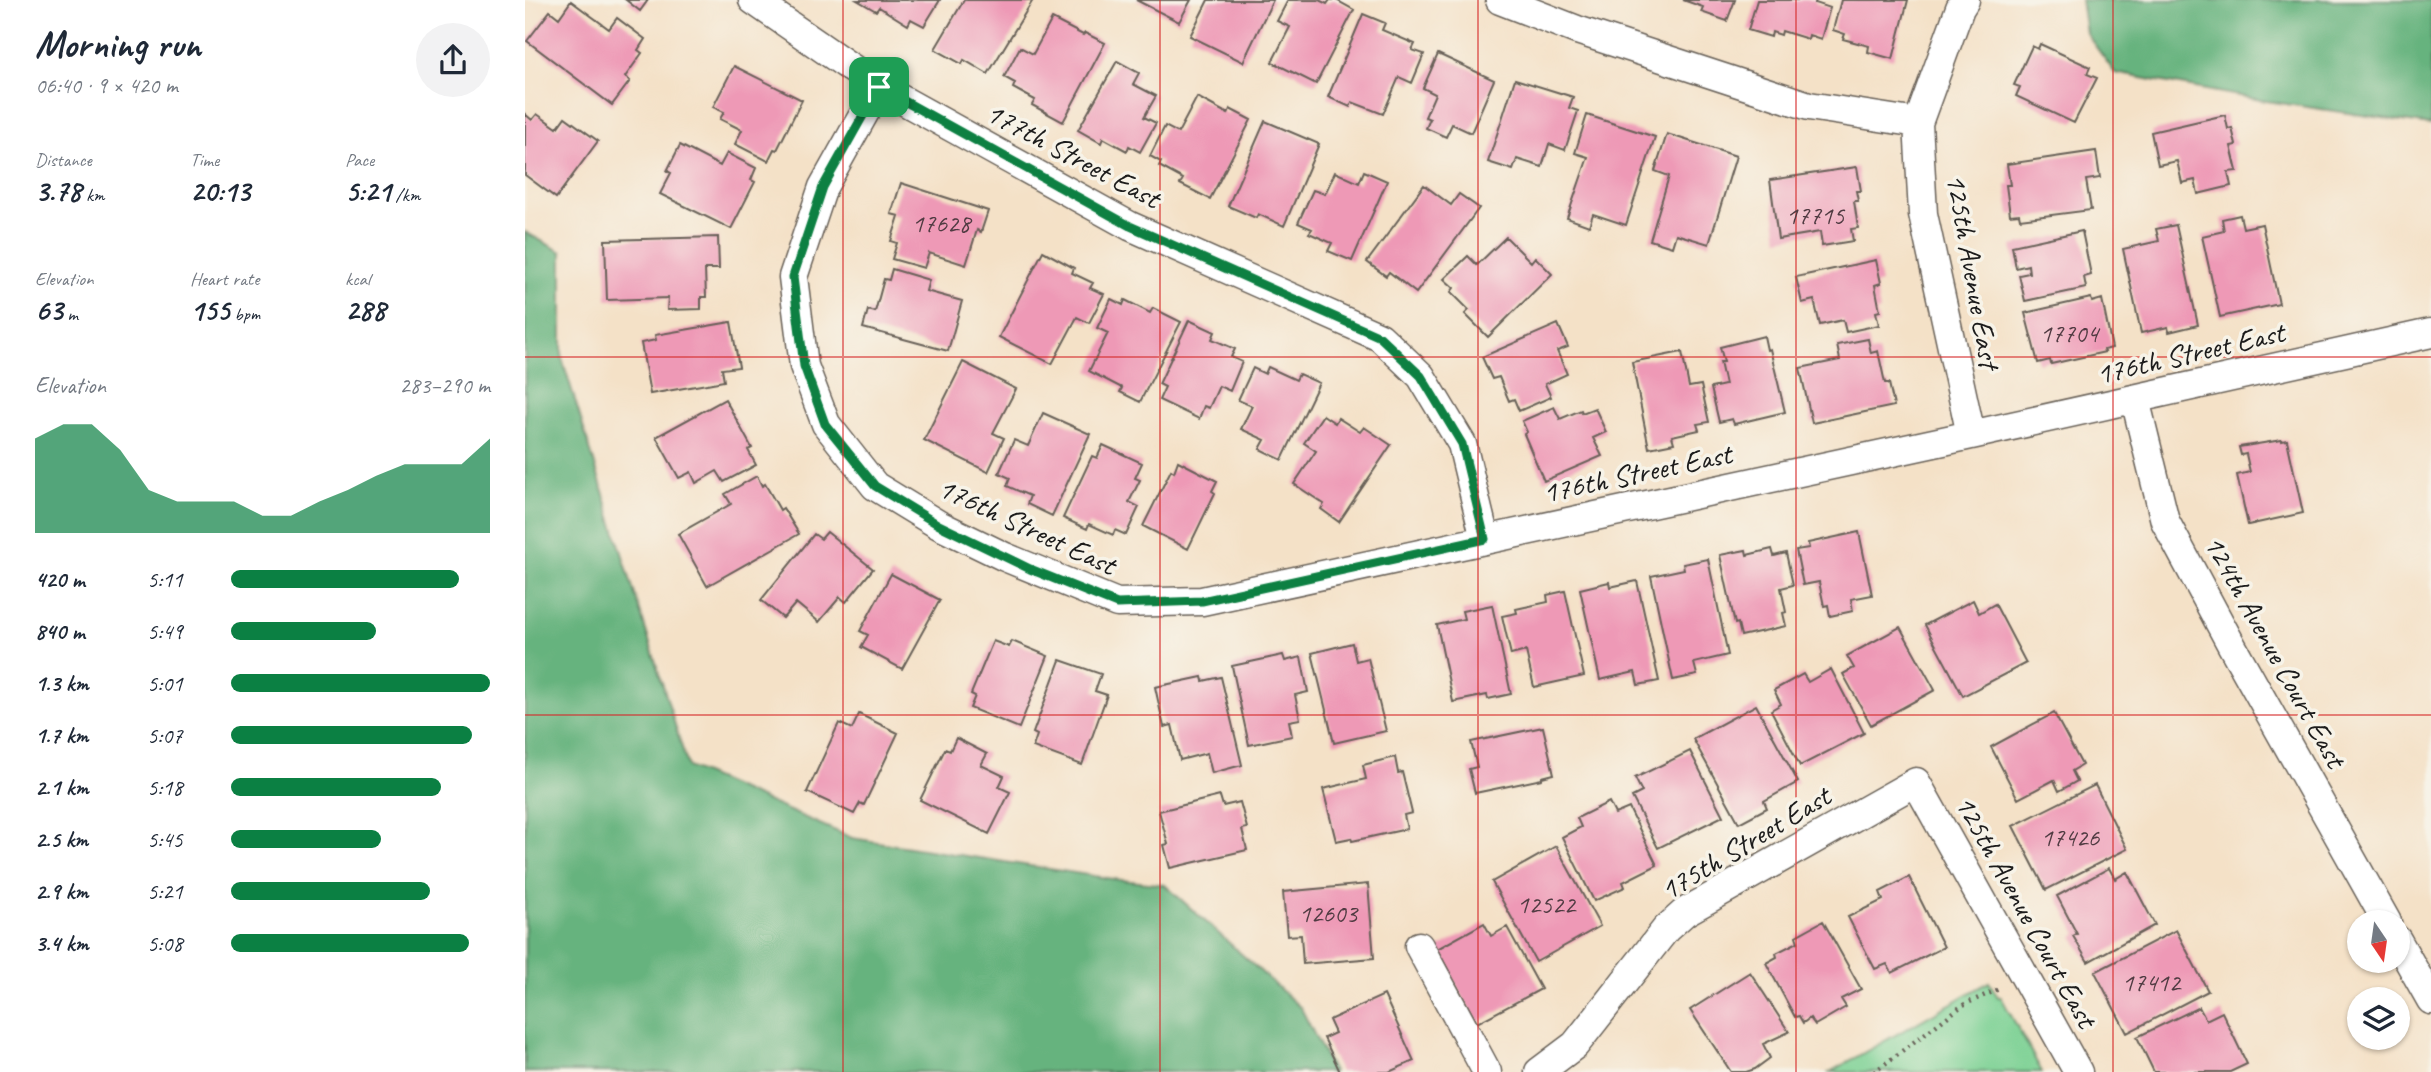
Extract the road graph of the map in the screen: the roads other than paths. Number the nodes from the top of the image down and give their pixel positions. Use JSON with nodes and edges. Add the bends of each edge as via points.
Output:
{"nodes":[{"id":1,"x":753,"y":0,"type":"edge"},
{"id":2,"x":1500,"y":0,"type":"edge"},
{"id":3,"x":1965,"y":0,"type":"edge"},
{"id":4,"x":879,"y":87,"type":"junction"},
{"id":5,"x":1918,"y":123,"type":"junction"},
{"id":6,"x":2431,"y":333,"type":"edge"},
{"id":7,"x":2135,"y":399,"type":"junction"},
{"id":8,"x":1971,"y":435,"type":"junction"},
{"id":9,"x":1485,"y":539,"type":"junction"},
{"id":10,"x":1916,"y":782,"type":"joint"},
{"id":11,"x":2381,"y":910,"type":"edge"},
{"id":12,"x":1419,"y":946,"type":"dead end"},
{"id":13,"x":2410,"y":963,"type":"edge"},
{"id":14,"x":2431,"y":1000,"type":"edge"},
{"id":15,"x":1487,"y":1072,"type":"edge"},
{"id":16,"x":1539,"y":1072,"type":"edge"},
{"id":17,"x":2078,"y":1072,"type":"edge"}],
"edges":[{"from":1,"to":4,"type":"street","name":"177th Street East"},
{"from":2,"to":5,"type":"street","via":[[1809,106]]},
{"from":3,"to":5,"type":"street","name":"125th Avenue East"},
{"from":4,"to":9,"type":"street","name":"177th Street East","via":[[1130,226],[1380,337],[1421,376],[1462,444]]},
{"from":4,"to":9,"type":"street","name":"176th Street East","via":[[823,187],[793,277],[804,366],[825,424],[875,486],[950,531],[1117,604],[1202,601]]},
{"from":5,"to":8,"type":"street","name":"125th Avenue East","via":[[1923,214]]},
{"from":6,"to":7,"type":"street","name":"176th Street East"},
{"from":7,"to":8,"type":"street","name":"176th Street East"},
{"from":7,"to":11,"type":"street","name":"124th Avenue Court East","via":[[2165,521]]},
{"from":8,"to":9,"type":"street","name":"176th Street East"},
{"from":10,"to":16,"type":"street","name":"175th Street East","via":[[1685,912],[1666,929],[1575,1045]]},
{"from":10,"to":17,"type":"street","name":"125th Avenue Court East"},
{"from":12,"to":15,"type":"street"},
{"from":13,"to":14,"type":"street"}]}
